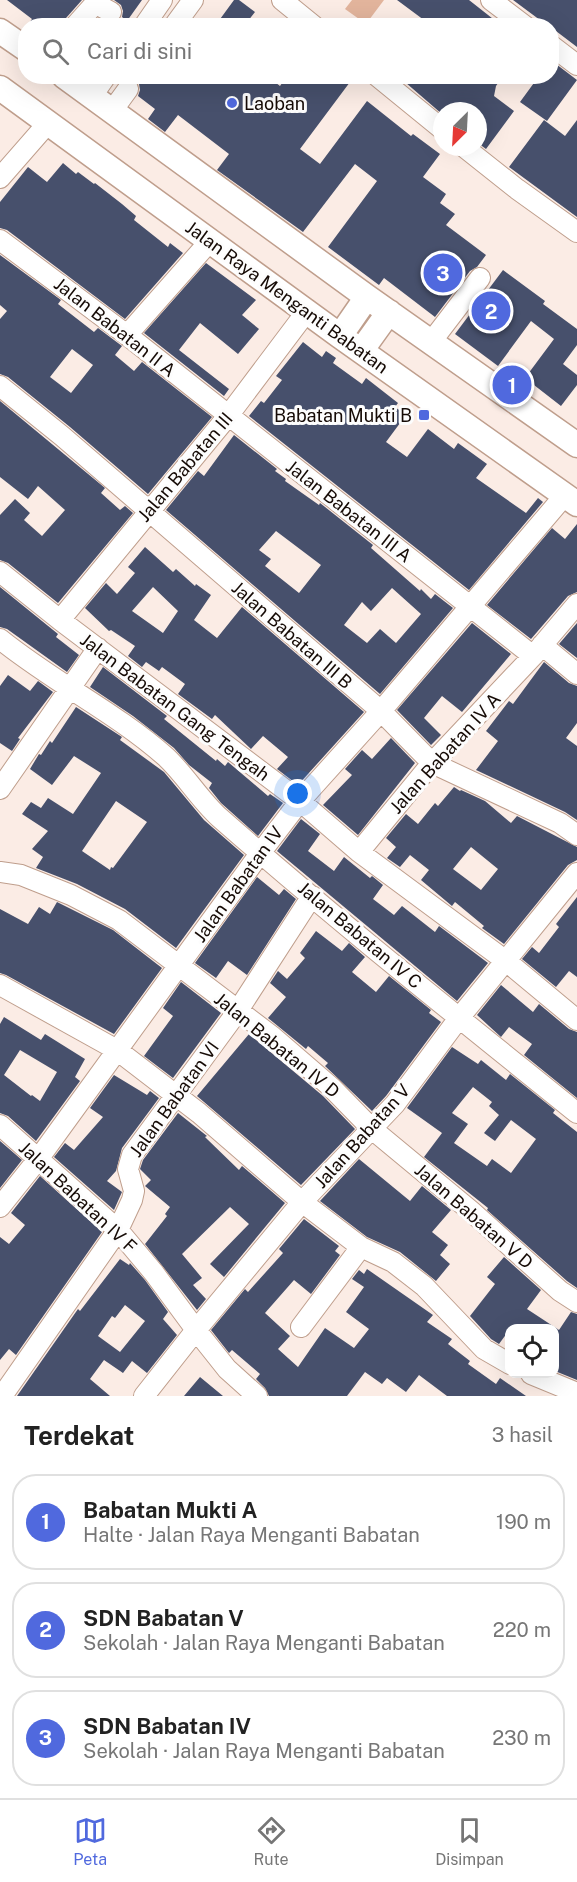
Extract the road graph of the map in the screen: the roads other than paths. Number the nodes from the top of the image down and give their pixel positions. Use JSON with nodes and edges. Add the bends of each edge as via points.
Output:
{"nodes":[{"id":1,"x":162,"y":0,"type":"edge"},
{"id":2,"x":193,"y":0,"type":"edge"},
{"id":3,"x":282,"y":0,"type":"edge"},
{"id":4,"x":491,"y":0,"type":"edge"},
{"id":5,"x":111,"y":12,"type":"dead end"},
{"id":6,"x":82,"y":18,"type":"edge"},
{"id":7,"x":150,"y":18,"type":"edge"},
{"id":8,"x":180,"y":18,"type":"edge"},
{"id":9,"x":304,"y":18,"type":"edge"},
{"id":10,"x":515,"y":18,"type":"edge"},
{"id":11,"x":0,"y":31,"type":"edge"},
{"id":12,"x":18,"y":43,"type":"edge"},
{"id":13,"x":559,"y":51,"type":"edge"},
{"id":14,"x":577,"y":65,"type":"edge"},
{"id":15,"x":75,"y":84,"type":"edge"},
{"id":16,"x":100,"y":84,"type":"edge"},
{"id":17,"x":387,"y":84,"type":"edge"},
{"id":18,"x":0,"y":88,"type":"edge"},
{"id":19,"x":128,"y":89,"type":"dead end"},
{"id":20,"x":92,"y":96,"type":"junction"},
{"id":21,"x":112,"y":111,"type":"junction"},
{"id":22,"x":433,"y":122,"type":"edge"},
{"id":23,"x":48,"y":123,"type":"junction"},
{"id":24,"x":475,"y":156,"type":"edge"},
{"id":25,"x":0,"y":178,"type":"edge"},
{"id":26,"x":577,"y":232,"type":"edge"},
{"id":27,"x":0,"y":240,"type":"edge"},
{"id":28,"x":210,"y":241,"type":"junction"},
{"id":29,"x":480,"y":278,"type":"dead end"},
{"id":30,"x":307,"y":311,"type":"junction"},
{"id":31,"x":353,"y":317,"type":"junction"},
{"id":32,"x":374,"y":332,"type":"junction"},
{"id":33,"x":127,"y":335,"type":"junction"},
{"id":34,"x":431,"y":342,"type":"junction"},
{"id":35,"x":0,"y":386,"type":"edge"},
{"id":36,"x":228,"y":416,"type":"junction"},
{"id":37,"x":577,"y":445,"type":"edge"},
{"id":38,"x":571,"y":499,"type":"edge"},
{"id":39,"x":148,"y":512,"type":"junction"},
{"id":40,"x":0,"y":572,"type":"edge"},
{"id":41,"x":577,"y":603,"type":"edge"},
{"id":42,"x":469,"y":606,"type":"junction"},
{"id":43,"x":60,"y":620,"type":"junction"},
{"id":44,"x":0,"y":639,"type":"edge"},
{"id":45,"x":98,"y":648,"type":"junction"},
{"id":46,"x":538,"y":651,"type":"junction"},
{"id":47,"x":577,"y":674,"type":"edge"},
{"id":48,"x":69,"y":689,"type":"junction"},
{"id":49,"x":381,"y":711,"type":"junction"},
{"id":50,"x":432,"y":763,"type":"junction"},
{"id":51,"x":0,"y":789,"type":"edge"},
{"id":52,"x":300,"y":801,"type":"junction"},
{"id":53,"x":577,"y":835,"type":"edge"},
{"id":54,"x":261,"y":852,"type":"junction"},
{"id":55,"x":359,"y":852,"type":"junction"},
{"id":56,"x":0,"y":872,"type":"edge"},
{"id":57,"x":577,"y":873,"type":"edge"},
{"id":58,"x":312,"y":896,"type":"junction"},
{"id":59,"x":506,"y":961,"type":"junction"},
{"id":60,"x":179,"y":965,"type":"junction"},
{"id":61,"x":0,"y":985,"type":"edge"},
{"id":62,"x":237,"y":1012,"type":"junction"},
{"id":63,"x":459,"y":1018,"type":"junction"},
{"id":64,"x":577,"y":1020,"type":"edge"},
{"id":65,"x":117,"y":1050,"type":"junction"},
{"id":66,"x":177,"y":1095,"type":"junction"},
{"id":67,"x":577,"y":1113,"type":"edge"},
{"id":68,"x":0,"y":1125,"type":"edge"},
{"id":69,"x":372,"y":1129,"type":"junction"},
{"id":70,"x":39,"y":1158,"type":"junction"},
{"id":71,"x":302,"y":1202,"type":"junction"},
{"id":72,"x":0,"y":1207,"type":"edge"},
{"id":73,"x":118,"y":1230,"type":"junction"},
{"id":74,"x":361,"y":1246,"type":"junction"},
{"id":75,"x":577,"y":1302,"type":"edge"},
{"id":76,"x":301,"y":1327,"type":"dead end"},
{"id":77,"x":196,"y":1330,"type":"junction"},
{"id":78,"x":505,"y":1361,"type":"edge"},
{"id":79,"x":541,"y":1378,"type":"edge"},
{"id":80,"x":577,"y":1393,"type":"edge"},
{"id":81,"x":2,"y":1396,"type":"edge"},
{"id":82,"x":144,"y":1396,"type":"edge"},
{"id":83,"x":257,"y":1396,"type":"edge"}],
"edges":[{"from":1,"to":7,"type":"street"},
{"from":2,"to":8,"type":"street"},
{"from":3,"to":9,"type":"street"},
{"from":4,"to":10,"type":"street"},
{"from":5,"to":6,"type":"street","via":[[98,5]]},
{"from":11,"to":12,"type":"main road"},
{"from":13,"to":14,"type":"street"},
{"from":15,"to":20,"type":"main road","name":"Jalan Raya Menganti Babatan"},
{"from":16,"to":20,"type":"street"},
{"from":17,"to":22,"type":"street"},
{"from":18,"to":23,"type":"main road","name":"Jalan Raya Menganti Babatan"},
{"from":19,"to":21,"type":"street"},
{"from":20,"to":21,"type":"main road","name":"Jalan Raya Menganti Babatan"},
{"from":21,"to":31,"type":"main road","name":"Jalan Raya Menganti Babatan"},
{"from":23,"to":25,"type":"street"},
{"from":23,"to":28,"type":"main road","name":"Jalan Raya Menganti Babatan"},
{"from":24,"to":26,"type":"street"},
{"from":27,"to":33,"type":"street","name":"Jalan Babatan II A"},
{"from":28,"to":30,"type":"main road","name":"Jalan Raya Menganti Babatan"},
{"from":28,"to":33,"type":"street"},
{"from":29,"to":34,"type":"street"},
{"from":30,"to":31,"type":"main road","name":"Jalan Raya Menganti Babatan"},
{"from":30,"to":36,"type":"street","name":"Jalan Babatan III"},
{"from":31,"to":32,"type":"main road","name":"Jalan Raya Menganti Babatan"},
{"from":31,"to":32,"type":"main road","name":"Jalan Raya Menganti Babatan"},
{"from":32,"to":34,"type":"main road","name":"Jalan Raya Menganti Babatan"},
{"from":32,"to":38,"type":"main road","name":"Jalan Raya Menganti Babatan"},
{"from":33,"to":36,"type":"street","name":"Jalan Babatan II A"},
{"from":34,"to":37,"type":"main road","name":"Jalan Raya Menganti Babatan"},
{"from":35,"to":39,"type":"street","name":"Jalan Babatan III B"},
{"from":36,"to":39,"type":"street","name":"Jalan Babatan III"},
{"from":36,"to":42,"type":"street","name":"Jalan Babatan III A"},
{"from":38,"to":42,"type":"street","name":"Jalan Babatan IV"},
{"from":39,"to":43,"type":"street","name":"Jalan Babatan III"},
{"from":39,"to":49,"type":"street","name":"Jalan Babatan III B"},
{"from":40,"to":43,"type":"street","name":"Jalan Babatan Gang Tengah"},
{"from":41,"to":46,"type":"street","name":"Jalan Babatan IV A"},
{"from":42,"to":46,"type":"street"},
{"from":42,"to":49,"type":"street","name":"Jalan Babatan IV"},
{"from":43,"to":45,"type":"street","name":"Jalan Babatan Gang Tengah"},
{"from":44,"to":48,"type":"street","name":"Jalan Babatan IV C"},
{"from":45,"to":48,"type":"street"},
{"from":45,"to":52,"type":"street","name":"Jalan Babatan Gang Tengah"},
{"from":46,"to":47,"type":"street"},
{"from":46,"to":50,"type":"street","name":"Jalan Babatan IV A"},
{"from":48,"to":51,"type":"street"},
{"from":48,"to":54,"type":"street","name":"Jalan Babatan IV C","via":[[116,718],[165,757],[218,816]]},
{"from":49,"to":50,"type":"street","name":"Jalan Babatan III B"},
{"from":49,"to":52,"type":"street","name":"Jalan Babatan IV"},
{"from":50,"to":53,"type":"street","via":[[560,823]]},
{"from":50,"to":55,"type":"street","name":"Jalan Babatan IV A"},
{"from":52,"to":54,"type":"street","name":"Jalan Babatan IV"},
{"from":52,"to":55,"type":"street","name":"Jalan Babatan Gang Tengah"},
{"from":54,"to":58,"type":"street","name":"Jalan Babatan IV C"},
{"from":54,"to":60,"type":"street","name":"Jalan Babatan IV"},
{"from":55,"to":59,"type":"street","name":"Jalan Babatan Gang Tengah"},
{"from":56,"to":60,"type":"street","name":"Jalan Babatan IV D","via":[[21,875],[71,895],[119,920]]},
{"from":57,"to":59,"type":"street","name":"Jalan Babatan V"},
{"from":58,"to":62,"type":"street","name":"Jalan Babatan VI"},
{"from":58,"to":63,"type":"street","name":"Jalan Babatan IV C"},
{"from":59,"to":63,"type":"street","name":"Jalan Babatan V"},
{"from":59,"to":64,"type":"street","name":"Jalan Babatan Gang Tengah"},
{"from":60,"to":62,"type":"street","name":"Jalan Babatan IV D"},
{"from":60,"to":65,"type":"street","name":"Jalan Babatan IV"},
{"from":61,"to":65,"type":"street"},
{"from":62,"to":66,"type":"street","name":"Jalan Babatan VI"},
{"from":62,"to":69,"type":"street","name":"Jalan Babatan IV D","via":[[331,1087]]},
{"from":63,"to":67,"type":"street","name":"Jalan Babatan IV C"},
{"from":63,"to":69,"type":"street","name":"Jalan Babatan V"},
{"from":65,"to":66,"type":"street"},
{"from":65,"to":70,"type":"street","name":"Jalan Babatan IV"},
{"from":66,"to":71,"type":"street"},
{"from":66,"to":73,"type":"street","name":"Jalan Babatan VI","via":[[132,1155],[128,1169],[134,1191]]},
{"from":68,"to":70,"type":"street","name":"Jalan Babatan IV F"},
{"from":69,"to":71,"type":"street","name":"Jalan Babatan V"},
{"from":69,"to":75,"type":"street","name":"Jalan Babatan V D"},
{"from":70,"to":72,"type":"street","name":"Jalan Babatan IV"},
{"from":70,"to":73,"type":"street","name":"Jalan Babatan IV F"},
{"from":71,"to":74,"type":"street"},
{"from":71,"to":77,"type":"street","name":"Jalan Babatan V"},
{"from":73,"to":77,"type":"street","name":"Jalan Babatan IV F"},
{"from":73,"to":81,"type":"street","name":"Jalan Babatan VI"},
{"from":74,"to":76,"type":"street"},
{"from":74,"to":78,"type":"street","via":[[393,1262],[424,1286],[484,1349]]},
{"from":77,"to":82,"type":"street","name":"Jalan Babatan V"},
{"from":77,"to":83,"type":"street","name":"Jalan Babatan IV F","via":[[227,1369]]},
{"from":79,"to":80,"type":"street"}]}
